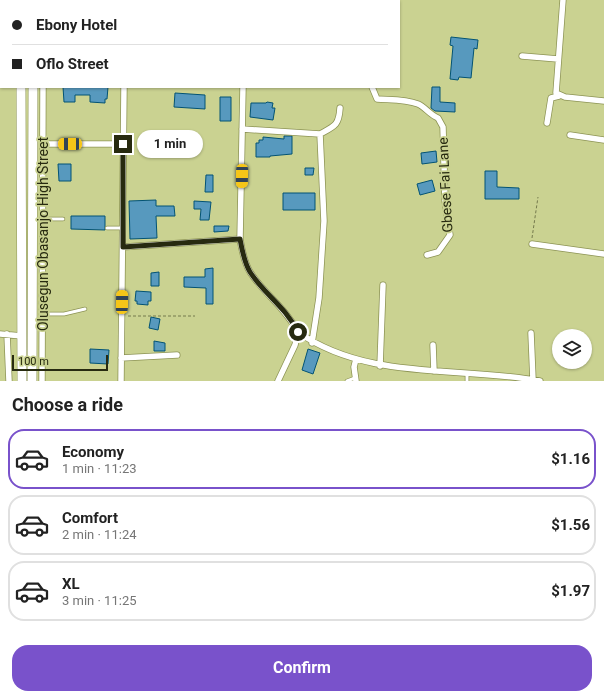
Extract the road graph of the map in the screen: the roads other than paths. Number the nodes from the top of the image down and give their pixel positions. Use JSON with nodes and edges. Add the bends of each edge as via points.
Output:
{"nodes":[{"id":1,"x":563,"y":0,"type":"edge"},
{"id":2,"x":522,"y":56,"type":"dead end"},
{"id":3,"x":558,"y":59,"type":"junction"},
{"id":4,"x":21,"y":88,"type":"edge"},
{"id":5,"x":32,"y":88,"type":"edge"},
{"id":6,"x":43,"y":88,"type":"edge"},
{"id":7,"x":124,"y":88,"type":"edge"},
{"id":8,"x":243,"y":88,"type":"edge"},
{"id":9,"x":372,"y":88,"type":"edge"},
{"id":10,"x":559,"y":96,"type":"junction"},
{"id":11,"x":604,"y":101,"type":"edge"},
{"id":12,"x":340,"y":108,"type":"dead end"},
{"id":13,"x":548,"y":123,"type":"dead end"},
{"id":14,"x":242,"y":129,"type":"junction"},
{"id":15,"x":320,"y":134,"type":"junction"},
{"id":16,"x":570,"y":135,"type":"dead end"},
{"id":17,"x":604,"y":140,"type":"edge"},
{"id":18,"x":43,"y":144,"type":"junction"},
{"id":19,"x":123,"y":144,"type":"junction"},
{"id":20,"x":41,"y":219,"type":"junction"},
{"id":21,"x":63,"y":219,"type":"dead end"},
{"id":22,"x":107,"y":228,"type":"dead end"},
{"id":23,"x":123,"y":228,"type":"junction"},
{"id":24,"x":240,"y":239,"type":"junction"},
{"id":25,"x":532,"y":244,"type":"road end"},
{"id":26,"x":123,"y":247,"type":"junction"},
{"id":27,"x":604,"y":254,"type":"edge"},
{"id":28,"x":427,"y":255,"type":"dead end"},
{"id":29,"x":383,"y":285,"type":"dead end"},
{"id":30,"x":85,"y":309,"type":"dead end"},
{"id":31,"x":42,"y":314,"type":"junction"},
{"id":32,"x":298,"y":332,"type":"junction"},
{"id":33,"x":531,"y":333,"type":"dead end"},
{"id":34,"x":0,"y":334,"type":"edge"},
{"id":35,"x":6,"y":334,"type":"junction"},
{"id":36,"x":22,"y":336,"type":"junction"},
{"id":37,"x":312,"y":343,"type":"junction"},
{"id":38,"x":432,"y":345,"type":"dead end"},
{"id":39,"x":177,"y":355,"type":"dead end"},
{"id":40,"x":121,"y":358,"type":"junction"},
{"id":41,"x":356,"y":359,"type":"junction"},
{"id":42,"x":380,"y":366,"type":"junction"},
{"id":43,"x":434,"y":372,"type":"junction"},
{"id":44,"x":468,"y":373,"type":"junction"},
{"id":45,"x":501,"y":378,"type":"edge"},
{"id":46,"x":356,"y":379,"type":"edge"},
{"id":47,"x":9,"y":381,"type":"edge"},
{"id":48,"x":22,"y":381,"type":"edge"},
{"id":49,"x":32,"y":381,"type":"edge"},
{"id":50,"x":42,"y":381,"type":"edge"},
{"id":51,"x":121,"y":381,"type":"edge"},
{"id":52,"x":278,"y":381,"type":"edge"},
{"id":53,"x":347,"y":381,"type":"edge"},
{"id":54,"x":467,"y":381,"type":"edge"},
{"id":55,"x":537,"y":381,"type":"edge"}],
"edges":[{"from":1,"to":3,"type":"street"},
{"from":2,"to":3,"type":"street"},
{"from":3,"to":10,"type":"street","via":[[556,93]]},
{"from":4,"to":36,"type":"main road","name":"Olusegun Obasanjo High Street"},
{"from":5,"to":49,"type":"main road","name":"Olusegun Obasanjo High Street"},
{"from":6,"to":18,"type":"street","name":"Olusegun Obasanjo High Street"},
{"from":7,"to":19,"type":"street"},
{"from":8,"to":14,"type":"street"},
{"from":9,"to":28,"type":"street","name":"Gbese Fai Lane","via":[[377,99],[419,104],[438,118],[443,127],[445,201],[450,235],[438,252]]},
{"from":10,"to":11,"type":"street"},
{"from":10,"to":13,"type":"street","via":[[551,98]]},
{"from":12,"to":15,"type":"street","via":[[337,124]]},
{"from":14,"to":15,"type":"street"},
{"from":14,"to":24,"type":"street"},
{"from":15,"to":37,"type":"street","via":[[324,221],[319,298]]},
{"from":16,"to":17,"type":"street"},
{"from":18,"to":19,"type":"street"},
{"from":18,"to":20,"type":"street","name":"Olusegun Obasanjo High Street"},
{"from":19,"to":23,"type":"street"},
{"from":20,"to":21,"type":"lane"},
{"from":20,"to":31,"type":"street","name":"Olusegun Obasanjo High Street"},
{"from":22,"to":23,"type":"lane"},
{"from":23,"to":26,"type":"street"},
{"from":24,"to":26,"type":"street"},
{"from":24,"to":32,"type":"street","via":[[249,271],[284,309]]},
{"from":25,"to":27,"type":"street"},
{"from":26,"to":40,"type":"street"},
{"from":29,"to":42,"type":"street"},
{"from":30,"to":31,"type":"lane","via":[[64,314]]},
{"from":31,"to":50,"type":"street","name":"Olusegun Obasanjo High Street"},
{"from":32,"to":37,"type":"street"},
{"from":32,"to":52,"type":"street"},
{"from":33,"to":55,"type":"street"},
{"from":34,"to":35,"type":"street"},
{"from":35,"to":36,"type":"street"},
{"from":35,"to":47,"type":"street"},
{"from":36,"to":48,"type":"main road","name":"Olusegun Obasanjo High Street"},
{"from":37,"to":41,"type":"street"},
{"from":38,"to":43,"type":"street"},
{"from":39,"to":40,"type":"street"},
{"from":40,"to":51,"type":"street"},
{"from":41,"to":42,"type":"street"},
{"from":41,"to":46,"type":"street"},
{"from":42,"to":43,"type":"street"},
{"from":43,"to":44,"type":"street"},
{"from":44,"to":45,"type":"street"},
{"from":44,"to":54,"type":"lane"},
{"from":45,"to":55,"type":"street"},
{"from":46,"to":53,"type":"lane"}]}
